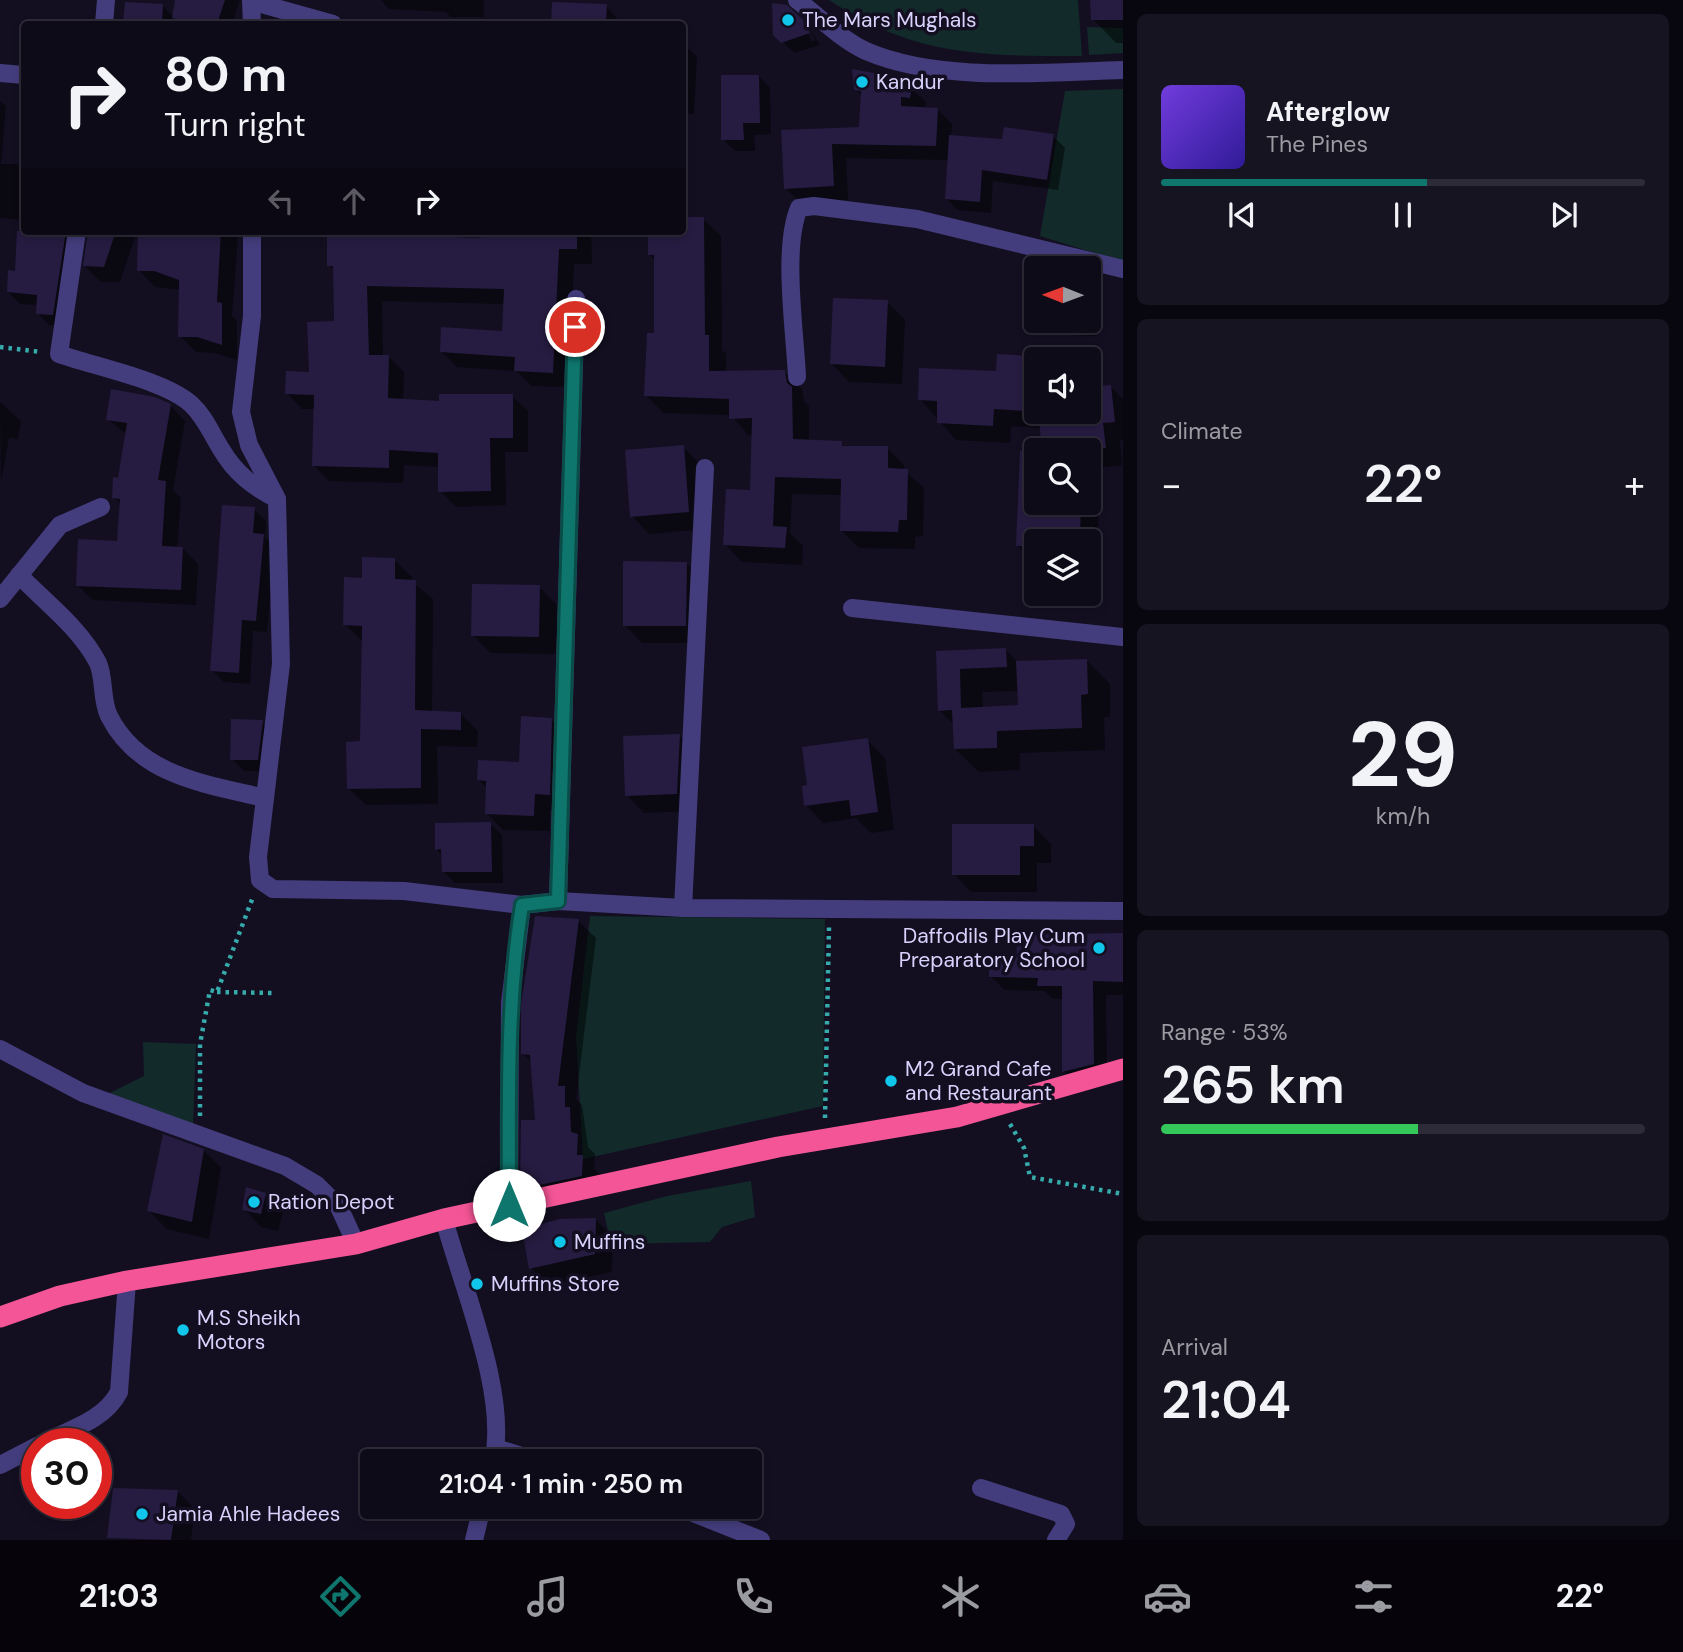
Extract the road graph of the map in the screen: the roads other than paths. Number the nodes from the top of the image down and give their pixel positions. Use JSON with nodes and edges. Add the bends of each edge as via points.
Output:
{"nodes":[{"id":1,"x":106,"y":0,"type":"edge"},
{"id":2,"x":797,"y":0,"type":"edge"},
{"id":3,"x":251,"y":1,"type":"edge"},
{"id":4,"x":104,"y":21,"type":"edge"},
{"id":5,"x":252,"y":21,"type":"edge"},
{"id":6,"x":323,"y":21,"type":"edge"},
{"id":7,"x":1123,"y":70,"type":"edge"},
{"id":8,"x":0,"y":74,"type":"edge"},
{"id":9,"x":21,"y":75,"type":"edge"},
{"id":10,"x":76,"y":235,"type":"edge"},
{"id":11,"x":253,"y":235,"type":"edge"},
{"id":12,"x":1123,"y":269,"type":"edge"},
{"id":13,"x":576,"y":299,"type":"dead end"},
{"id":14,"x":797,"y":377,"type":"dead end"},
{"id":15,"x":705,"y":468,"type":"dead end"},
{"id":16,"x":277,"y":499,"type":"junction"},
{"id":17,"x":101,"y":507,"type":"dead end"},
{"id":18,"x":19,"y":575,"type":"junction"},
{"id":19,"x":0,"y":599,"type":"edge"},
{"id":20,"x":852,"y":608,"type":"dead end"},
{"id":21,"x":1123,"y":637,"type":"edge"},
{"id":22,"x":265,"y":797,"type":"junction"},
{"id":23,"x":558,"y":901,"type":"junction"},
{"id":24,"x":522,"y":905,"type":"junction"},
{"id":25,"x":683,"y":908,"type":"junction"},
{"id":26,"x":1123,"y":911,"type":"edge"},
{"id":27,"x":0,"y":1049,"type":"edge"},
{"id":28,"x":1123,"y":1069,"type":"edge"},
{"id":29,"x":509,"y":1205,"type":"junction"},
{"id":30,"x":444,"y":1219,"type":"junction"},
{"id":31,"x":356,"y":1244,"type":"junction"},
{"id":32,"x":127,"y":1281,"type":"junction"},
{"id":33,"x":0,"y":1317,"type":"edge"},
{"id":34,"x":74,"y":1428,"type":"edge"},
{"id":35,"x":495,"y":1449,"type":"edge"},
{"id":36,"x":21,"y":1454,"type":"edge"},
{"id":37,"x":0,"y":1465,"type":"edge"},
{"id":38,"x":981,"y":1488,"type":"dead end"},
{"id":39,"x":479,"y":1519,"type":"edge"},
{"id":40,"x":708,"y":1519,"type":"edge"},
{"id":41,"x":474,"y":1540,"type":"edge"},
{"id":42,"x":761,"y":1540,"type":"edge"},
{"id":43,"x":1056,"y":1540,"type":"edge"}],
"edges":[{"from":1,"to":4,"type":"street"},
{"from":2,"to":7,"type":"street","via":[[865,50],[915,65],[990,71]]},
{"from":3,"to":5,"type":"street"},
{"from":3,"to":6,"type":"street"},
{"from":8,"to":9,"type":"street"},
{"from":10,"to":16,"type":"street","via":[[59,354],[161,386],[189,402],[240,475]]},
{"from":11,"to":16,"type":"street","via":[[252,316],[241,412],[248,445]]},
{"from":12,"to":14,"type":"street","via":[[917,219],[800,208],[791,248]]},
{"from":13,"to":23,"type":"street"},
{"from":15,"to":25,"type":"street"},
{"from":16,"to":22,"type":"street","via":[[281,664]]},
{"from":17,"to":18,"type":"street","via":[[60,525]]},
{"from":18,"to":19,"type":"street"},
{"from":18,"to":22,"type":"street","via":[[99,665],[108,714],[133,748],[175,776]]},
{"from":20,"to":21,"type":"street"},
{"from":22,"to":24,"type":"street","via":[[258,857],[260,880],[273,889],[404,891]]},
{"from":23,"to":24,"type":"street"},
{"from":23,"to":25,"type":"street"},
{"from":24,"to":29,"type":"street","via":[[510,1003]]},
{"from":25,"to":26,"type":"street"},
{"from":27,"to":31,"type":"street","via":[[83,1093],[285,1166],[317,1185],[338,1207]]},
{"from":28,"to":29,"type":"highway","via":[[957,1117],[825,1139]]},
{"from":29,"to":30,"type":"highway"},
{"from":30,"to":31,"type":"highway"},
{"from":30,"to":35,"type":"street","via":[[486,1359],[497,1421]]},
{"from":31,"to":32,"type":"highway"},
{"from":32,"to":33,"type":"highway"},
{"from":32,"to":34,"type":"street","via":[[119,1392],[104,1413]]},
{"from":36,"to":37,"type":"street"},
{"from":38,"to":43,"type":"street","via":[[1061,1514],[1066,1524]]},
{"from":39,"to":41,"type":"street"},
{"from":40,"to":42,"type":"street"}]}
